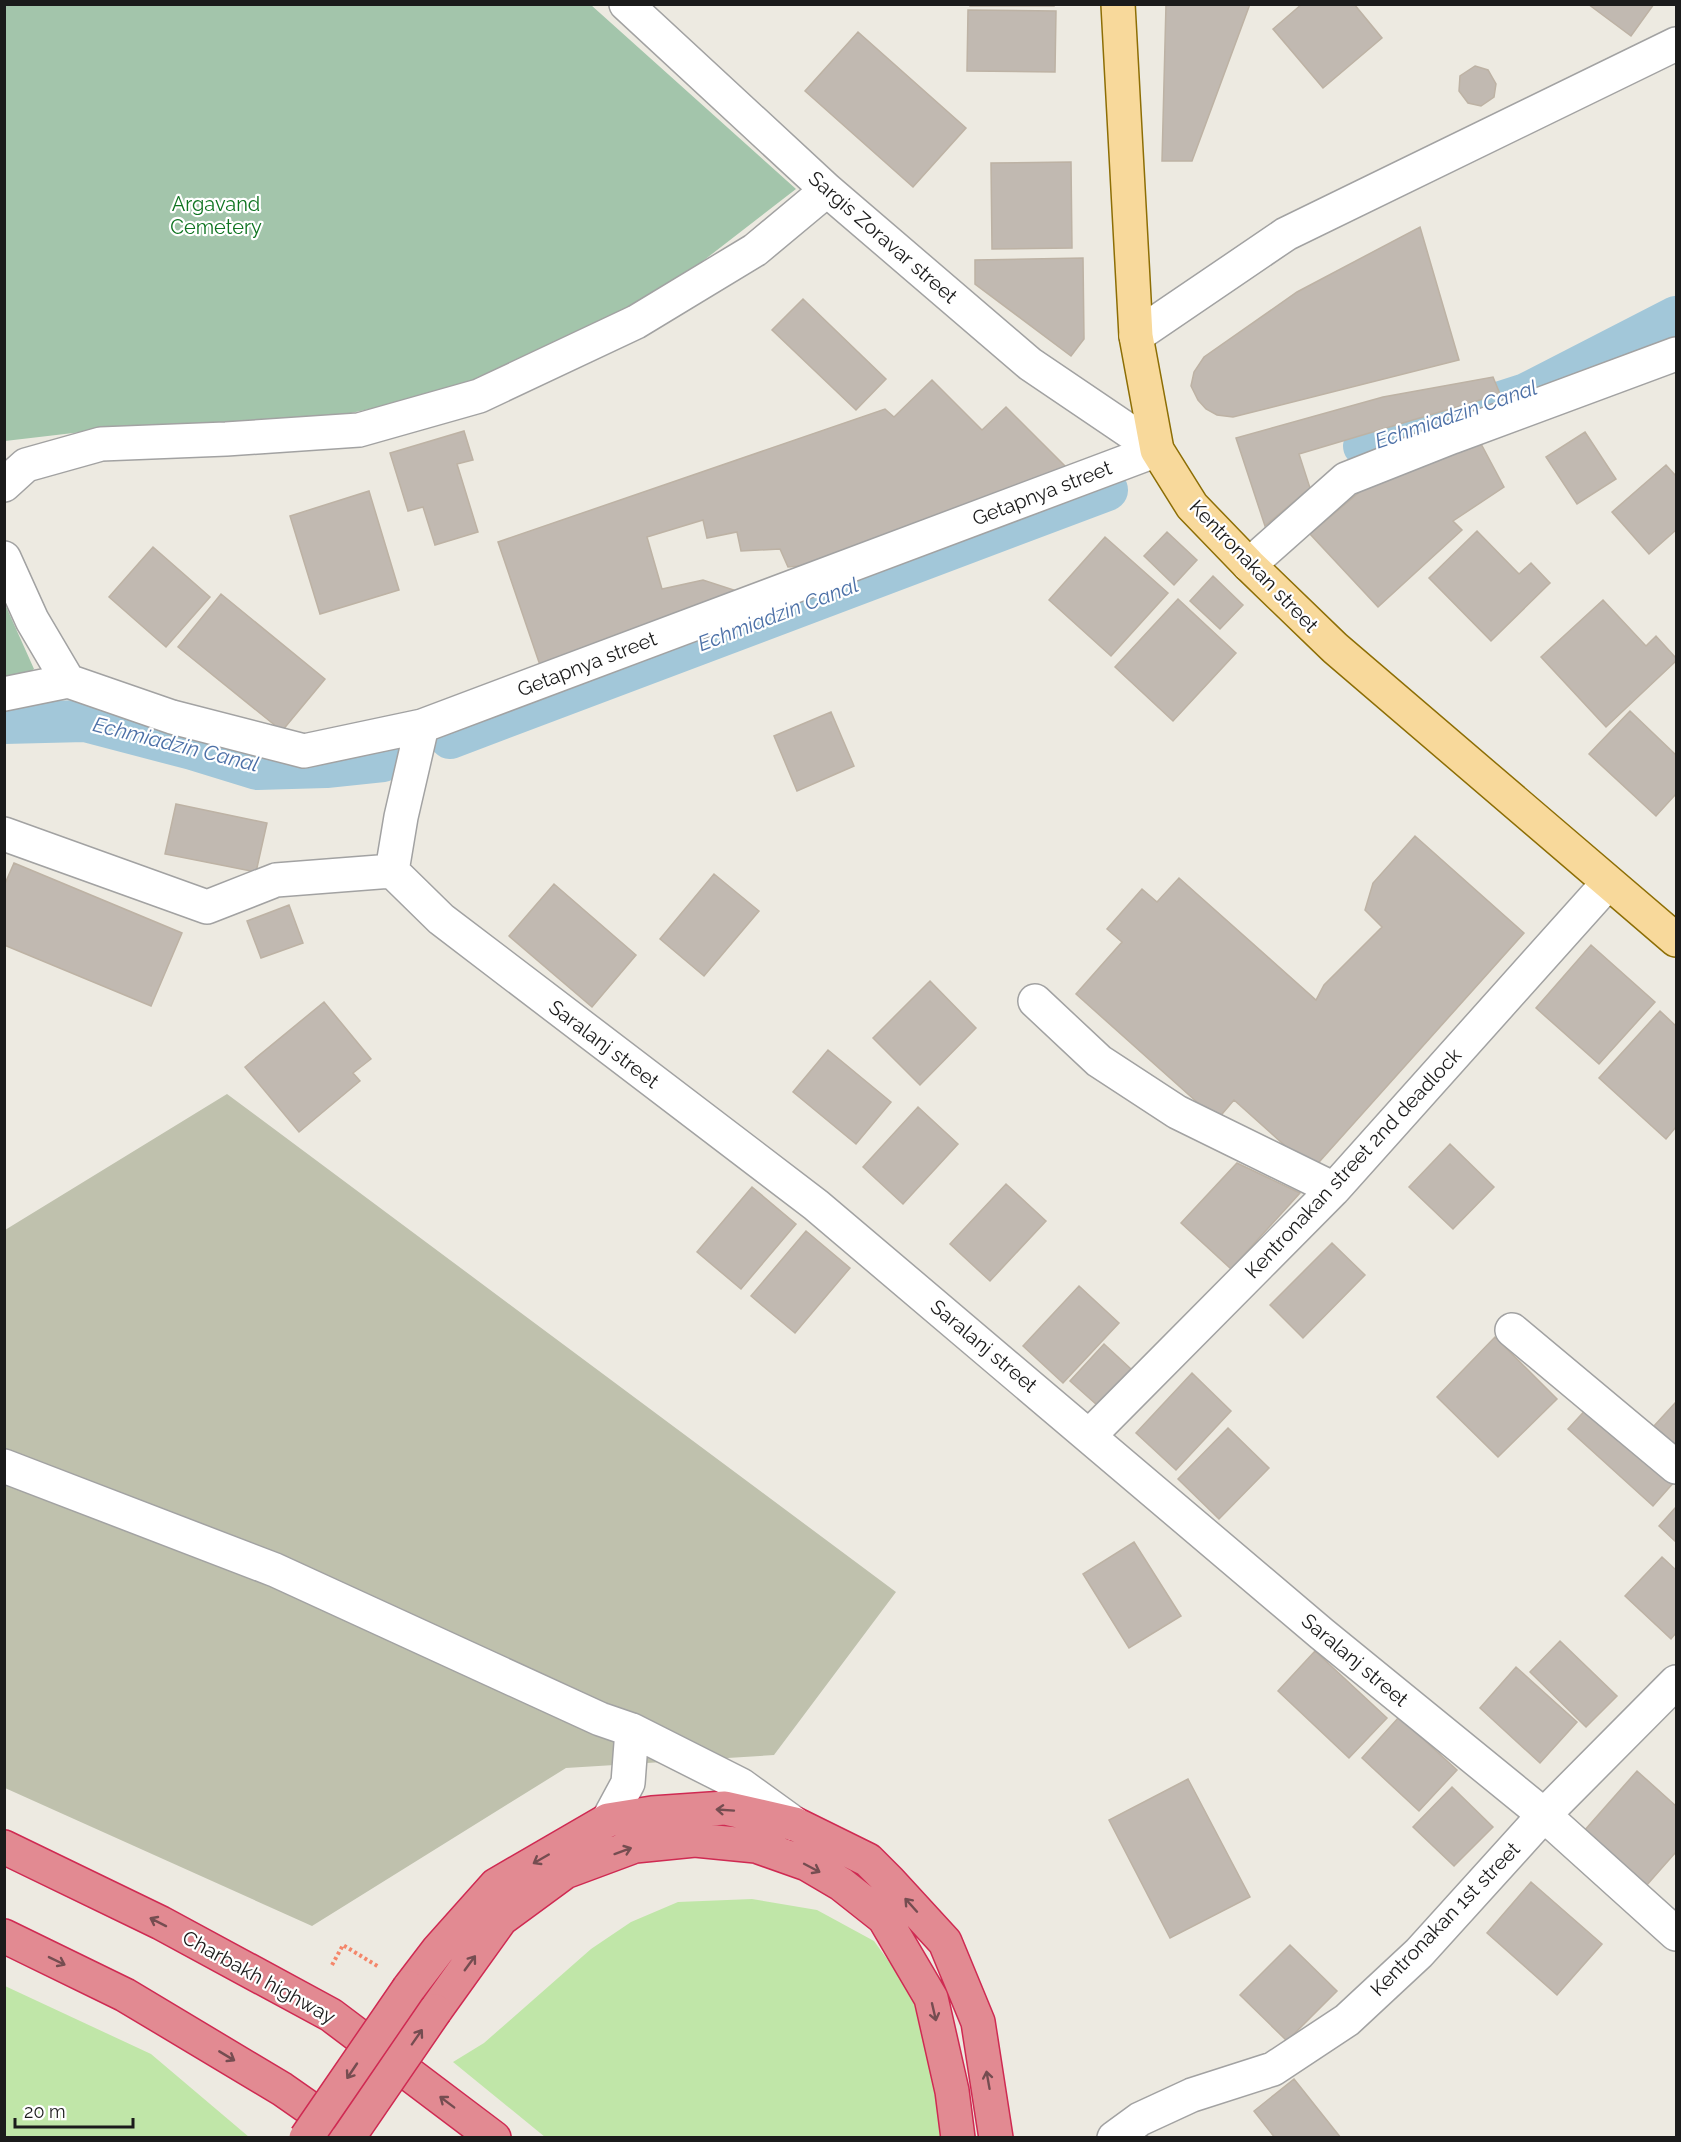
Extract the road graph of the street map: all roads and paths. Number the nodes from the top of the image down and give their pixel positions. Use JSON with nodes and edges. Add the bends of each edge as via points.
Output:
{"nodes":[{"id":1,"x":626,"y":4,"type":"edge"},
{"id":2,"x":1118,"y":4,"type":"edge"},
{"id":3,"x":1677,"y":44,"type":"edge"},
{"id":4,"x":827,"y":190,"type":"junction"},
{"id":5,"x":1136,"y":336,"type":"junction"},
{"id":6,"x":1677,"y":354,"type":"edge"},
{"id":7,"x":1157,"y":450,"type":"junction"},
{"id":8,"x":4,"y":485,"type":"edge"},
{"id":9,"x":4,"y":558,"type":"edge"},
{"id":10,"x":1249,"y":565,"type":"junction"},
{"id":11,"x":68,"y":681,"type":"junction"},
{"id":12,"x":4,"y":694,"type":"edge"},
{"id":13,"x":422,"y":726,"type":"junction"},
{"id":14,"x":4,"y":834,"type":"edge"},
{"id":15,"x":392,"y":871,"type":"junction"},
{"id":16,"x":1608,"y":883,"type":"junction"},
{"id":17,"x":1677,"y":940,"type":"edge"},
{"id":18,"x":1035,"y":1001,"type":"dead end"},
{"id":19,"x":1334,"y":1189,"type":"junction"},
{"id":20,"x":1512,"y":1329,"type":"dead end"},
{"id":21,"x":1090,"y":1435,"type":"junction"},
{"id":22,"x":4,"y":1466,"type":"edge"},
{"id":23,"x":1677,"y":1467,"type":"edge"},
{"id":24,"x":1677,"y":1682,"type":"edge"},
{"id":25,"x":632,"y":1730,"type":"junction"},
{"id":26,"x":1544,"y":1815,"type":"junction"},
{"id":27,"x":608,"y":1820,"type":"junction"},
{"id":28,"x":795,"y":1824,"type":"junction"},
{"id":29,"x":4,"y":1847,"type":"edge"},
{"id":30,"x":1677,"y":1934,"type":"edge"},
{"id":31,"x":4,"y":1936,"type":"edge"},
{"id":32,"x":332,"y":1965,"type":"dead end"},
{"id":33,"x":381,"y":1968,"type":"dead end"},
{"id":34,"x":306,"y":2138,"type":"edge"},
{"id":35,"x":350,"y":2138,"type":"edge"},
{"id":36,"x":494,"y":2138,"type":"edge"},
{"id":37,"x":958,"y":2138,"type":"edge"},
{"id":38,"x":996,"y":2138,"type":"edge"},
{"id":39,"x":1114,"y":2138,"type":"edge"}],
"edges":[{"from":1,"to":4,"type":"street","name":"Sargis Zoravar street"},
{"from":2,"to":5,"type":"main road","name":"Kentronakan street"},
{"from":3,"to":5,"type":"street","via":[[1286,234]]},
{"from":4,"to":7,"type":"street","name":"Sargis Zoravar street","via":[[1030,364]]},
{"from":4,"to":8,"type":"street","via":[[755,250],[636,322],[479,396],[359,430],[101,444],[26,465]]},
{"from":5,"to":7,"type":"main road","name":"Kentronakan street"},
{"from":6,"to":10,"type":"street","via":[[1346,479]]},
{"from":7,"to":10,"type":"main road","name":"Kentronakan street","via":[[1192,506]]},
{"from":7,"to":13,"type":"street","name":"Getapnya street"},
{"from":9,"to":11,"type":"street","via":[[32,620]]},
{"from":10,"to":16,"type":"main road","name":"Kentronakan street","via":[[1342,654]]},
{"from":11,"to":12,"type":"street"},
{"from":11,"to":13,"type":"street","name":"Getapnya street","via":[[172,717],[304,751]]},
{"from":13,"to":15,"type":"street"},
{"from":14,"to":15,"type":"street","via":[[207,906],[276,880]]},
{"from":15,"to":21,"type":"street","name":"Saralanj street","via":[[441,919],[816,1205]]},
{"from":16,"to":17,"type":"main road","name":"Kentronakan street"},
{"from":16,"to":19,"type":"street","name":"Kentronakan street 2nd deadlock"},
{"from":18,"to":19,"type":"street","via":[[1099,1061],[1177,1112]]},
{"from":19,"to":21,"type":"street","name":"Kentronakan street 2nd deadlock"},
{"from":20,"to":23,"type":"street"},
{"from":21,"to":26,"type":"street","name":"Saralanj street","via":[[1322,1634]]},
{"from":22,"to":25,"type":"street","via":[[275,1570],[600,1719]]},
{"from":24,"to":26,"type":"street","name":"Kentronakan 1st street"},
{"from":25,"to":27,"type":"street","via":[[628,1783]]},
{"from":25,"to":28,"type":"street","via":[[741,1785]]},
{"from":26,"to":30,"type":"street","name":"Saralanj street"},
{"from":26,"to":39,"type":"street","name":"Kentronakan 1st street","via":[[1419,1953],[1347,2020],[1273,2069],[1192,2095],[1140,2119]]},
{"from":28,"to":27,"type":"highway","one_way":true,"via":[[725,1808]]},
{"from":27,"to":34,"type":"highway","one_way":true,"bridge":true,"via":[[496,1885],[409,1988]]},
{"from":38,"to":28,"type":"highway","one_way":true,"via":[[978,2022],[945,1942],[868,1860]]},
{"from":36,"to":29,"type":"highway","name":"Charbakh highway","one_way":true,"via":[[331,2015],[161,1923]]},
{"from":31,"to":35,"type":"highway","one_way":true,"via":[[125,1995],[282,2089]]},
{"from":32,"to":33,"type":"path","via":[[343,1945]]},
{"from":35,"to":37,"type":"highway","one_way":true,"bridge":true,"via":[[501,1919],[565,1872],[635,1846],[695,1840],[756,1846],[807,1864],[841,1884],[884,1918],[931,1998],[952,2091]]}]}
